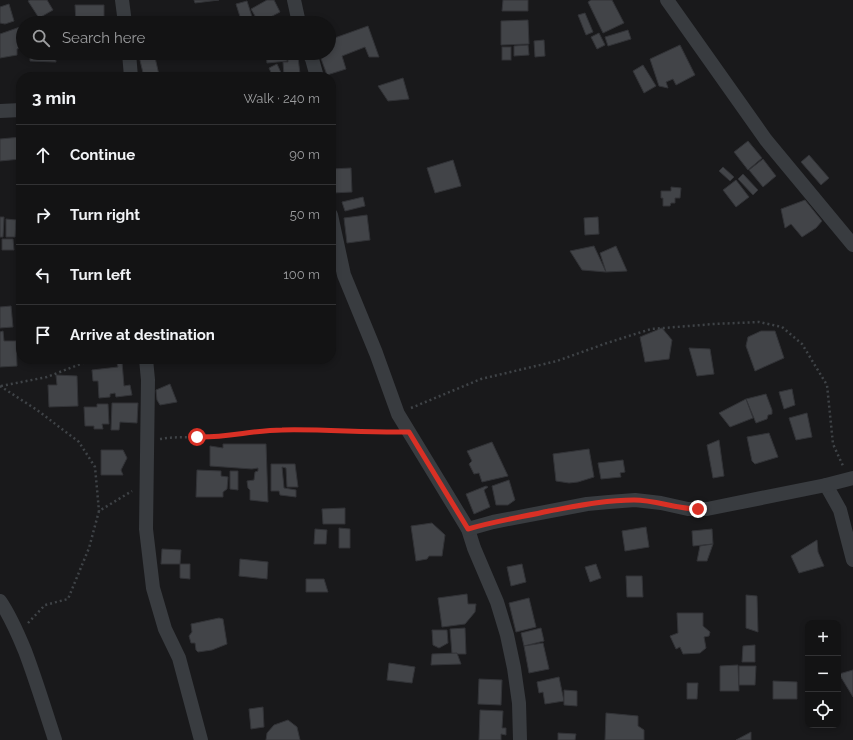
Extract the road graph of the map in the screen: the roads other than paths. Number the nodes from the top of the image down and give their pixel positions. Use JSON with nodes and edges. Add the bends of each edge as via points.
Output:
{"nodes":[{"id":1,"x":122,"y":0,"type":"edge"},
{"id":2,"x":294,"y":0,"type":"edge"},
{"id":3,"x":667,"y":0,"type":"edge"},
{"id":4,"x":124,"y":16,"type":"edge"},
{"id":5,"x":297,"y":16,"type":"edge"},
{"id":6,"x":130,"y":60,"type":"edge"},
{"id":7,"x":312,"y":60,"type":"edge"},
{"id":8,"x":131,"y":72,"type":"edge"},
{"id":9,"x":316,"y":72,"type":"edge"},
{"id":10,"x":16,"y":110,"type":"edge"},
{"id":11,"x":0,"y":111,"type":"edge"},
{"id":12,"x":336,"y":238,"type":"edge"},
{"id":13,"x":853,"y":245,"type":"edge"},
{"id":14,"x":146,"y":364,"type":"edge"},
{"id":15,"x":851,"y":479,"type":"edge"},
{"id":16,"x":826,"y":485,"type":"junction"},
{"id":17,"x":468,"y":529,"type":"junction"},
{"id":18,"x":853,"y":560,"type":"edge"},
{"id":19,"x":0,"y":601,"type":"edge"},
{"id":20,"x":47,"y":717,"type":"junction"},
{"id":21,"x":43,"y":740,"type":"edge"},
{"id":22,"x":55,"y":740,"type":"edge"},
{"id":23,"x":201,"y":740,"type":"edge"},
{"id":24,"x":520,"y":740,"type":"edge"}],
"edges":[{"from":1,"to":4,"type":"street"},
{"from":2,"to":5,"type":"street"},
{"from":3,"to":13,"type":"street","via":[[766,140]]},
{"from":6,"to":8,"type":"street"},
{"from":7,"to":9,"type":"street"},
{"from":10,"to":11,"type":"street"},
{"from":12,"to":17,"type":"street","via":[[344,275],[398,414]]},
{"from":14,"to":23,"type":"street","via":[[146,529],[153,588],[165,629],[180,658]]},
{"from":15,"to":16,"type":"street"},
{"from":16,"to":17,"type":"street","via":[[708,509],[688,509],[635,500],[586,504]]},
{"from":16,"to":18,"type":"street","via":[[840,510]]},
{"from":17,"to":24,"type":"street","via":[[497,602],[507,635],[519,703]]},
{"from":19,"to":20,"type":"street","via":[[18,634]]},
{"from":20,"to":21,"type":"street"},
{"from":20,"to":22,"type":"street"}]}
